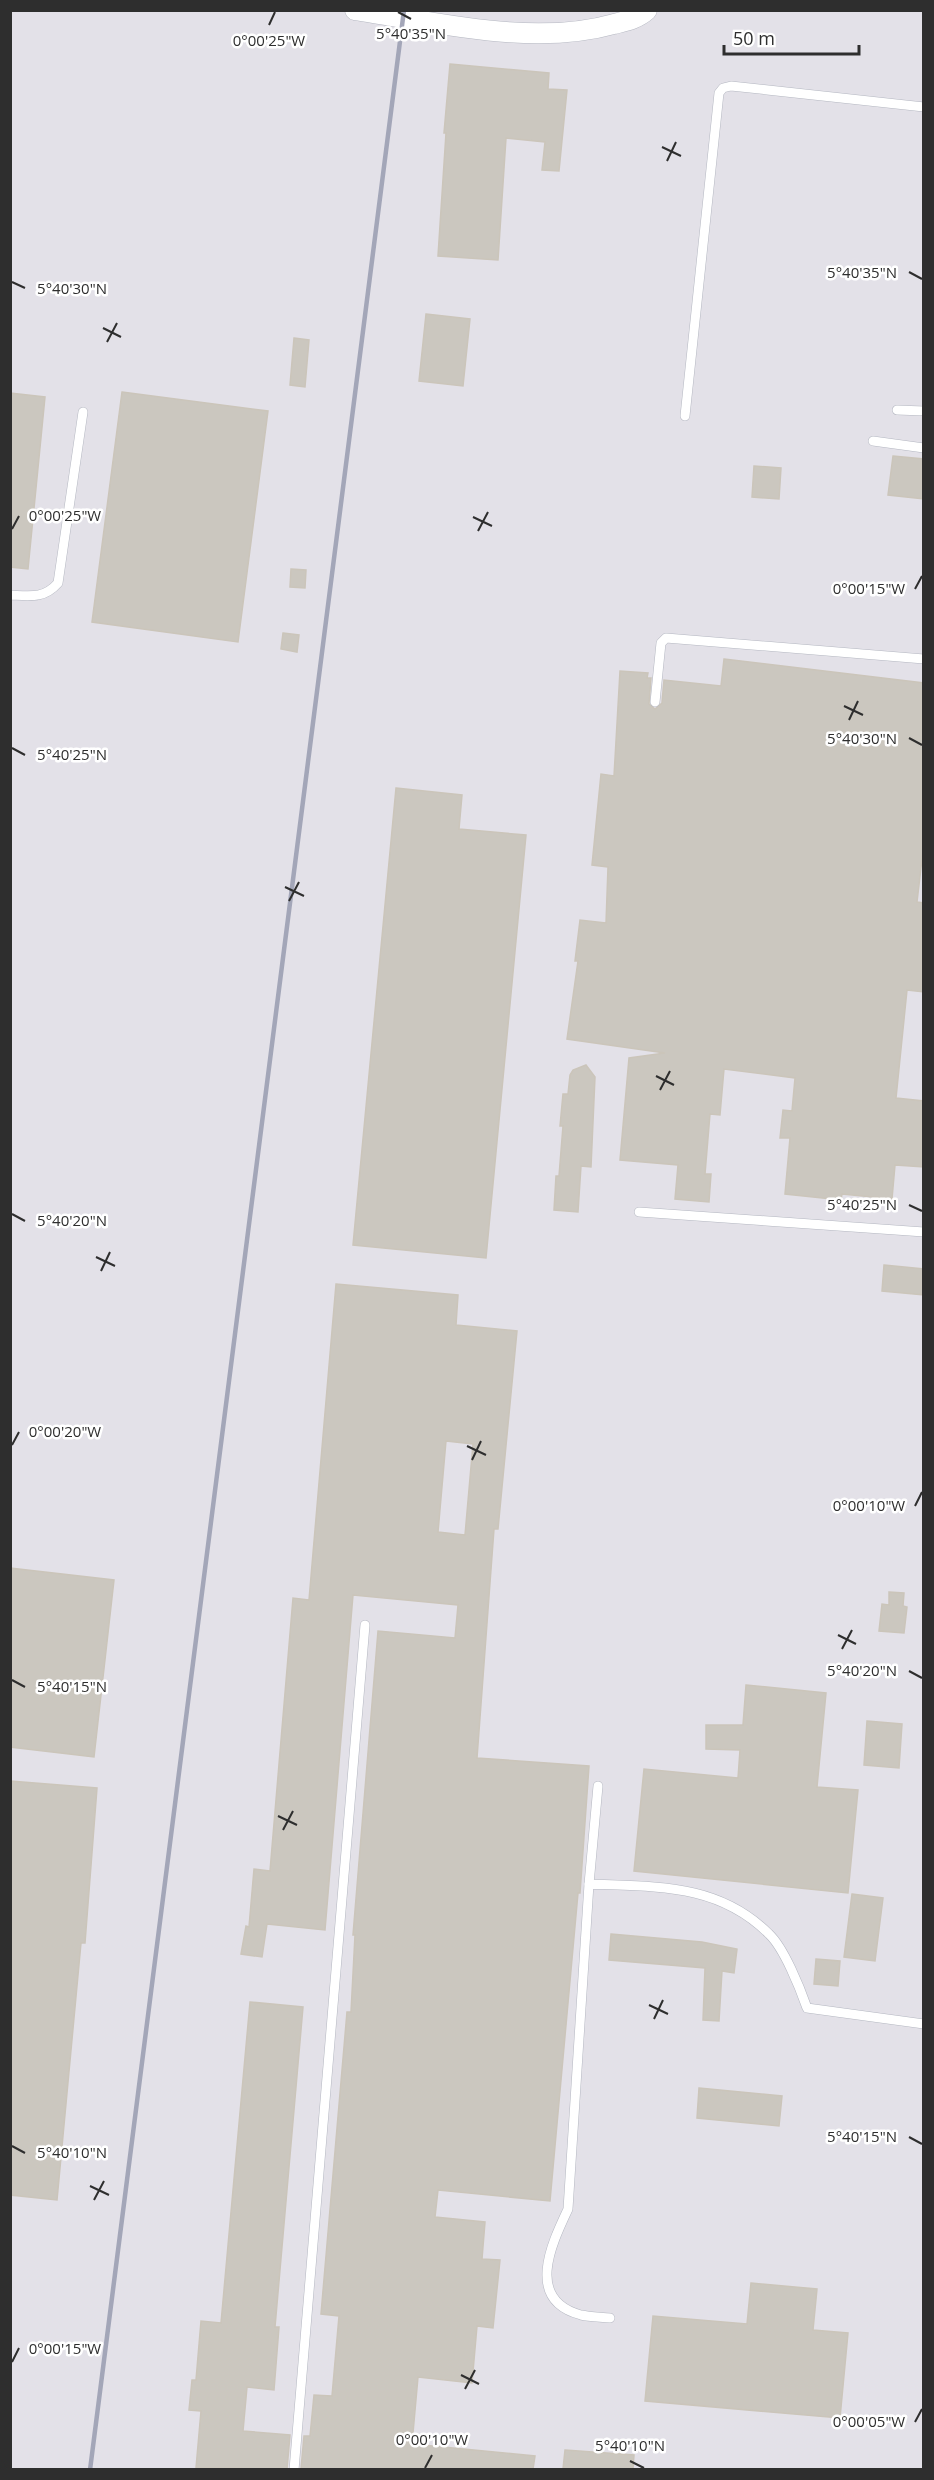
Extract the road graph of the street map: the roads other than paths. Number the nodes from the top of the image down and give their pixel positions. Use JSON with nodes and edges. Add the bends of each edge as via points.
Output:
{"nodes":[{"id":1,"x":355,"y":10,"type":"edge"},
{"id":2,"x":647,"y":10,"type":"edge"},
{"id":3,"x":924,"y":107,"type":"edge"},
{"id":4,"x":897,"y":410,"type":"dead end"},
{"id":5,"x":924,"y":411,"type":"edge"},
{"id":6,"x":83,"y":412,"type":"dead end"},
{"id":7,"x":685,"y":416,"type":"dead end"},
{"id":8,"x":873,"y":441,"type":"dead end"},
{"id":9,"x":924,"y":448,"type":"edge"},
{"id":10,"x":10,"y":596,"type":"edge"},
{"id":11,"x":924,"y":659,"type":"edge"},
{"id":12,"x":655,"y":702,"type":"dead end"},
{"id":13,"x":639,"y":1212,"type":"dead end"},
{"id":14,"x":924,"y":1232,"type":"edge"},
{"id":15,"x":365,"y":1625,"type":"dead end"},
{"id":16,"x":598,"y":1786,"type":"dead end"},
{"id":17,"x":589,"y":1884,"type":"junction"},
{"id":18,"x":924,"y":2024,"type":"edge"},
{"id":19,"x":610,"y":2318,"type":"dead end"},
{"id":20,"x":294,"y":2469,"type":"edge"}],
"edges":[{"from":1,"to":2,"type":"street","via":[[492,30],[558,34],[640,17]]},
{"from":3,"to":7,"type":"lane","via":[[731,86],[719,93]]},
{"from":4,"to":5,"type":"lane"},
{"from":6,"to":10,"type":"lane","via":[[58,583],[39,597]]},
{"from":8,"to":9,"type":"lane"},
{"from":11,"to":12,"type":"lane","via":[[666,638],[661,643]]},
{"from":13,"to":14,"type":"lane"},
{"from":15,"to":20,"type":"lane"},
{"from":16,"to":17,"type":"lane"},
{"from":17,"to":18,"type":"lane","via":[[695,1892],[733,1906],[771,1935],[807,2008]]},
{"from":17,"to":19,"type":"lane","via":[[568,2209],[552,2244],[546,2271],[548,2290],[560,2305],[581,2315]]}]}
